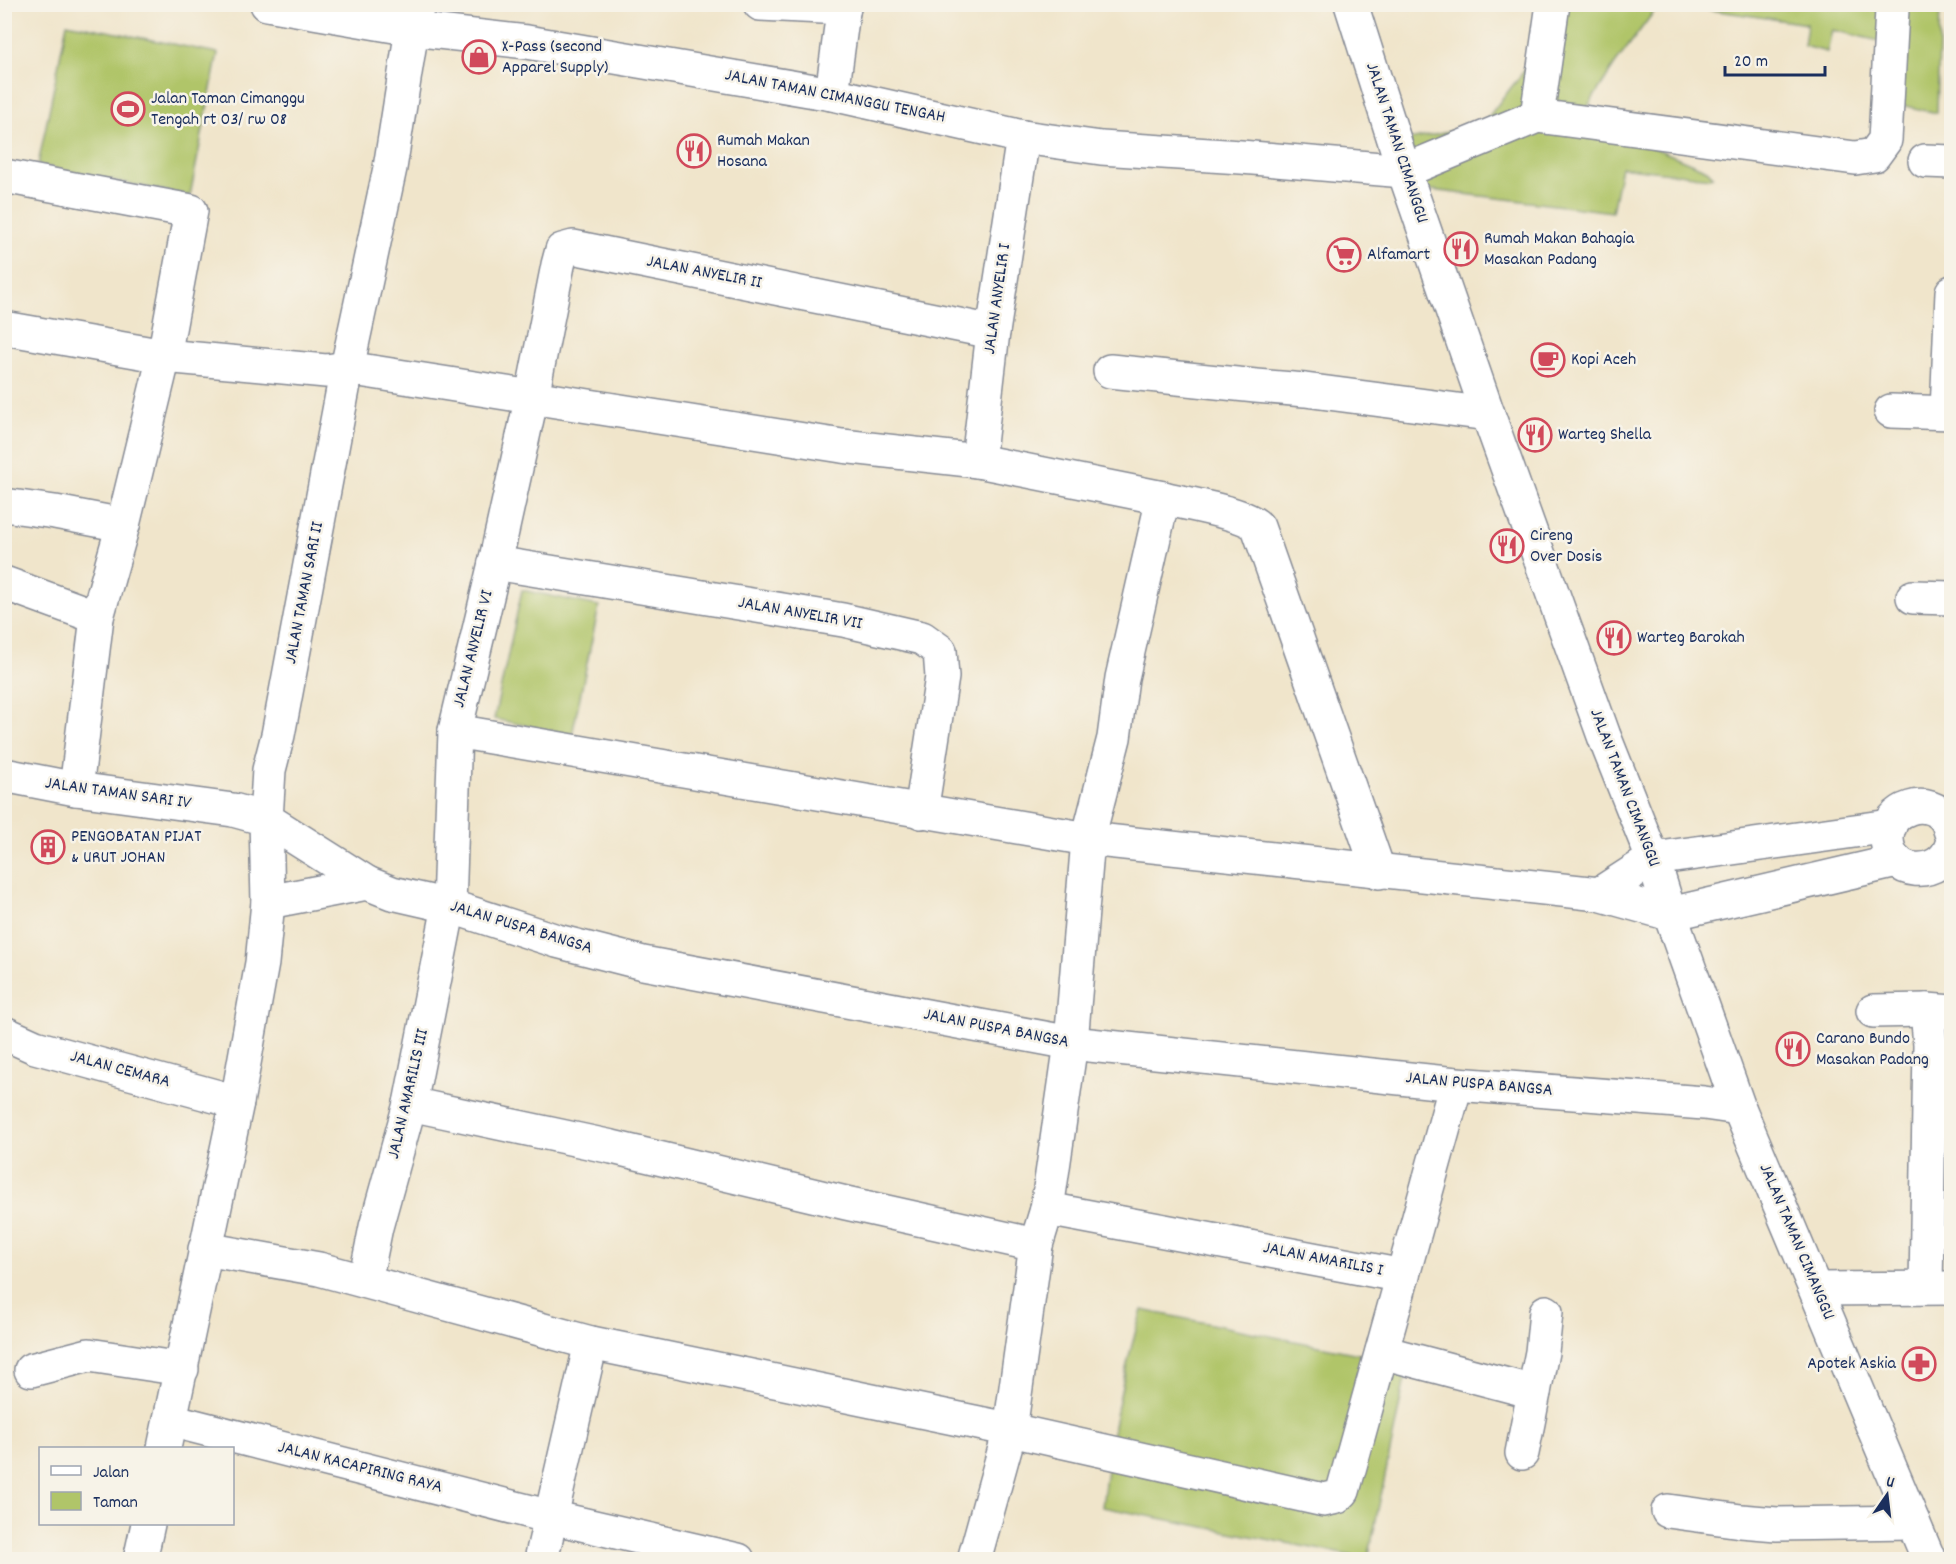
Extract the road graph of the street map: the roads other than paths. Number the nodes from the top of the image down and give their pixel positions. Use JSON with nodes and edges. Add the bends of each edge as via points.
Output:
{"nodes":[{"id":1,"x":267,"y":4,"type":"edge"},
{"id":2,"x":760,"y":4,"type":"edge"},
{"id":3,"x":1351,"y":4,"type":"edge"},
{"id":4,"x":1553,"y":4,"type":"edge"},
{"id":5,"x":1889,"y":4,"type":"edge"},
{"id":6,"x":844,"y":6,"type":"edge"},
{"id":7,"x":415,"y":17,"type":"edge"},
{"id":8,"x":832,"y":94,"type":"junction"},
{"id":9,"x":1538,"y":116,"type":"junction"},
{"id":10,"x":1023,"y":136,"type":"junction"},
{"id":11,"x":1404,"y":171,"type":"junction"},
{"id":12,"x":4,"y":176,"type":"edge"},
{"id":13,"x":1952,"y":292,"type":"edge"},
{"id":14,"x":4,"y":328,"type":"edge"},
{"id":15,"x":993,"y":332,"type":"junction"},
{"id":16,"x":164,"y":357,"type":"junction"},
{"id":17,"x":347,"y":368,"type":"junction"},
{"id":18,"x":1110,"y":371,"type":"dead end"},
{"id":19,"x":532,"y":396,"type":"junction"},
{"id":20,"x":1891,"y":411,"type":"dead end"},
{"id":21,"x":1949,"y":412,"type":"edge"},
{"id":22,"x":1488,"y":414,"type":"junction"},
{"id":23,"x":978,"y":461,"type":"junction"},
{"id":24,"x":1162,"y":498,"type":"junction"},
{"id":25,"x":4,"y":505,"type":"edge"},
{"id":26,"x":123,"y":525,"type":"junction"},
{"id":27,"x":495,"y":563,"type":"junction"},
{"id":28,"x":4,"y":583,"type":"edge"},
{"id":29,"x":1913,"y":597,"type":"dead end"},
{"id":30,"x":1952,"y":597,"type":"edge"},
{"id":31,"x":97,"y":617,"type":"junction"},
{"id":32,"x":455,"y":731,"type":"junction"},
{"id":33,"x":4,"y":775,"type":"edge"},
{"id":34,"x":76,"y":789,"type":"junction"},
{"id":35,"x":921,"y":812,"type":"junction"},
{"id":36,"x":1946,"y":815,"type":"edge"},
{"id":37,"x":266,"y":819,"type":"junction"},
{"id":38,"x":1890,"y":826,"type":"junction"},
{"id":39,"x":1088,"y":839,"type":"junction"},
{"id":40,"x":1952,"y":844,"type":"edge"},
{"id":41,"x":1653,"y":860,"type":"junction"},
{"id":42,"x":1897,"y":861,"type":"junction"},
{"id":43,"x":1378,"y":872,"type":"junction"},
{"id":44,"x":367,"y":883,"type":"junction"},
{"id":45,"x":1599,"y":894,"type":"junction"},
{"id":46,"x":268,"y":902,"type":"junction"},
{"id":47,"x":449,"y":906,"type":"junction"},
{"id":48,"x":1670,"y":914,"type":"junction"},
{"id":49,"x":1873,"y":1011,"type":"dead end"},
{"id":50,"x":1939,"y":1011,"type":"edge"},
{"id":51,"x":4,"y":1033,"type":"edge"},
{"id":52,"x":1071,"y":1043,"type":"junction"},
{"id":53,"x":1456,"y":1084,"type":"junction"},
{"id":54,"x":237,"y":1102,"type":"junction"},
{"id":55,"x":410,"y":1104,"type":"junction"},
{"id":56,"x":1739,"y":1108,"type":"junction"},
{"id":57,"x":1047,"y":1209,"type":"junction"},
{"id":58,"x":1036,"y":1245,"type":"junction"},
{"id":59,"x":205,"y":1249,"type":"junction"},
{"id":60,"x":1403,"y":1276,"type":"junction"},
{"id":61,"x":365,"y":1281,"type":"junction"},
{"id":62,"x":1939,"y":1288,"type":"edge"},
{"id":63,"x":1816,"y":1289,"type":"junction"},
{"id":64,"x":1546,"y":1312,"type":"dead end"},
{"id":65,"x":591,"y":1343,"type":"junction"},
{"id":66,"x":1382,"y":1352,"type":"junction"},
{"id":67,"x":182,"y":1369,"type":"junction"},
{"id":68,"x":31,"y":1370,"type":"dead end"},
{"id":69,"x":1534,"y":1392,"type":"junction"},
{"id":70,"x":1010,"y":1430,"type":"junction"},
{"id":71,"x":166,"y":1434,"type":"edge"},
{"id":72,"x":226,"y":1447,"type":"edge"},
{"id":73,"x":234,"y":1449,"type":"edge"},
{"id":74,"x":1522,"y":1452,"type":"dead end"},
{"id":75,"x":1668,"y":1511,"type":"dead end"},
{"id":76,"x":551,"y":1517,"type":"junction"},
{"id":77,"x":1913,"y":1522,"type":"junction"},
{"id":78,"x":148,"y":1525,"type":"edge"},
{"id":79,"x":140,"y":1560,"type":"edge"},
{"id":80,"x":541,"y":1560,"type":"edge"},
{"id":81,"x":738,"y":1560,"type":"edge"},
{"id":82,"x":974,"y":1560,"type":"edge"},
{"id":83,"x":1929,"y":1560,"type":"edge"}],
"edges":[{"from":1,"to":7,"type":"street","name":"JALAN TAMAN CIMANGGU TENGAH"},
{"from":2,"to":6,"type":"street"},
{"from":3,"to":11,"type":"street","name":"JALAN TAMAN CIMANGGU"},
{"from":4,"to":9,"type":"street"},
{"from":5,"to":9,"type":"street","via":[[1892,10],[1885,140],[1874,155],[1855,158]]},
{"from":6,"to":8,"type":"street"},
{"from":7,"to":8,"type":"street","name":"JALAN TAMAN CIMANGGU TENGAH","via":[[527,42]]},
{"from":7,"to":17,"type":"street","name":"JALAN TAMAN SARI II","via":[[390,168]]},
{"from":8,"to":10,"type":"street","name":"JALAN TAMAN CIMANGGU TENGAH"},
{"from":9,"to":11,"type":"street"},
{"from":10,"to":11,"type":"street","name":"JALAN TAMAN CIMANGGU TENGAH","via":[[1101,148]]},
{"from":10,"to":15,"type":"street","name":"JALAN ANYELIR I"},
{"from":11,"to":22,"type":"street","name":"JALAN TAMAN CIMANGGU"},
{"from":12,"to":16,"type":"street","via":[[191,211]]},
{"from":13,"to":21,"type":"street"},
{"from":14,"to":16,"type":"street"},
{"from":15,"to":19,"type":"street","name":"JALAN ANYELIR II","via":[[573,247],[562,250]]},
{"from":15,"to":23,"type":"street","name":"JALAN ANYELIR I"},
{"from":16,"to":17,"type":"street","via":[[326,371]]},
{"from":16,"to":26,"type":"street"},
{"from":17,"to":19,"type":"street"},
{"from":17,"to":37,"type":"street","name":"JALAN TAMAN SARI II","via":[[269,770]]},
{"from":18,"to":22,"type":"street","via":[[1305,390]]},
{"from":19,"to":23,"type":"street","via":[[842,446]]},
{"from":19,"to":27,"type":"street","name":"JALAN ANYELIR VI"},
{"from":20,"to":21,"type":"street"},
{"from":22,"to":41,"type":"street","name":"JALAN TAMAN CIMANGGU"},
{"from":23,"to":24,"type":"street"},
{"from":24,"to":39,"type":"street","via":[[1122,678],[1114,738]]},
{"from":24,"to":43,"type":"street","via":[[1238,516],[1258,527]]},
{"from":25,"to":26,"type":"street"},
{"from":26,"to":31,"type":"street"},
{"from":27,"to":32,"type":"street","name":"JALAN ANYELIR VI"},
{"from":27,"to":35,"type":"street","name":"JALAN ANYELIR VII","via":[[843,620],[922,638],[940,651],[942,677]]},
{"from":28,"to":31,"type":"street"},
{"from":29,"to":30,"type":"street"},
{"from":31,"to":34,"type":"street"},
{"from":32,"to":35,"type":"street"},
{"from":32,"to":47,"type":"street","name":"JALAN ANYELIR VI"},
{"from":33,"to":34,"type":"street","name":"JALAN TAMAN SARI IV"},
{"from":34,"to":37,"type":"street","name":"JALAN TAMAN SARI IV","via":[[233,810]]},
{"from":35,"to":39,"type":"street"},
{"from":36,"to":38,"type":"street","via":[[1926,806],[1914,806],[1895,817]]},
{"from":37,"to":44,"type":"street","name":"JALAN PUSPA BANGSA"},
{"from":37,"to":46,"type":"street","name":"JALAN TAMAN SARI II"},
{"from":38,"to":41,"type":"street"},
{"from":38,"to":42,"type":"street","via":[[1887,838]]},
{"from":39,"to":43,"type":"street"},
{"from":39,"to":52,"type":"street"},
{"from":40,"to":42,"type":"street","via":[[1933,868],[1914,870]]},
{"from":41,"to":45,"type":"street"},
{"from":41,"to":48,"type":"street","name":"JALAN TAMAN CIMANGGU"},
{"from":42,"to":48,"type":"street"},
{"from":43,"to":45,"type":"street"},
{"from":44,"to":46,"type":"street"},
{"from":44,"to":47,"type":"street","name":"JALAN PUSPA BANGSA"},
{"from":45,"to":48,"type":"street"},
{"from":46,"to":54,"type":"street","name":"JALAN TAMAN SARI II","via":[[262,963]]},
{"from":47,"to":52,"type":"street","name":"JALAN PUSPA BANGSA","via":[[556,941],[643,963]]},
{"from":47,"to":55,"type":"street","name":"JALAN AMARILIS III"},
{"from":48,"to":56,"type":"street","name":"JALAN TAMAN CIMANGGU"},
{"from":49,"to":50,"type":"street"},
{"from":50,"to":62,"type":"street","via":[[1930,1045]]},
{"from":51,"to":54,"type":"street","name":"JALAN CEMARA","via":[[34,1047]]},
{"from":52,"to":53,"type":"street","name":"JALAN PUSPA BANGSA"},
{"from":52,"to":57,"type":"street"},
{"from":53,"to":56,"type":"street","name":"JALAN PUSPA BANGSA"},
{"from":53,"to":60,"type":"street","name":"JALAN AMARILIS I"},
{"from":54,"to":59,"type":"street","name":"JALAN TAMAN SARI II"},
{"from":55,"to":58,"type":"street"},
{"from":55,"to":61,"type":"street","name":"JALAN AMARILIS III"},
{"from":56,"to":63,"type":"street","name":"JALAN TAMAN CIMANGGU"},
{"from":57,"to":58,"type":"street"},
{"from":57,"to":60,"type":"street","name":"JALAN AMARILIS I"},
{"from":58,"to":70,"type":"street"},
{"from":59,"to":61,"type":"street"},
{"from":59,"to":67,"type":"street","name":"JALAN TAMAN SARI II"},
{"from":60,"to":66,"type":"street"},
{"from":61,"to":65,"type":"street"},
{"from":62,"to":63,"type":"street"},
{"from":63,"to":77,"type":"street","name":"JALAN TAMAN CIMANGGU"},
{"from":64,"to":69,"type":"street"},
{"from":65,"to":70,"type":"street"},
{"from":65,"to":76,"type":"street"},
{"from":66,"to":69,"type":"street"},
{"from":66,"to":70,"type":"street","via":[[1343,1491],[1324,1500]]},
{"from":67,"to":68,"type":"street","via":[[89,1355]]},
{"from":67,"to":71,"type":"street","name":"JALAN TAMAN SARI II"},
{"from":69,"to":74,"type":"street"},
{"from":70,"to":82,"type":"street"},
{"from":71,"to":72,"type":"street","name":"JALAN KACAPIRING RAYA"},
{"from":73,"to":76,"type":"street","name":"JALAN KACAPIRING RAYA"},
{"from":75,"to":77,"type":"street","via":[[1777,1524]]},
{"from":76,"to":80,"type":"street"},
{"from":76,"to":81,"type":"street","name":"JALAN KACAPIRING RAYA"},
{"from":77,"to":83,"type":"street","name":"JALAN TAMAN CIMANGGU"},
{"from":78,"to":79,"type":"street"}]}
